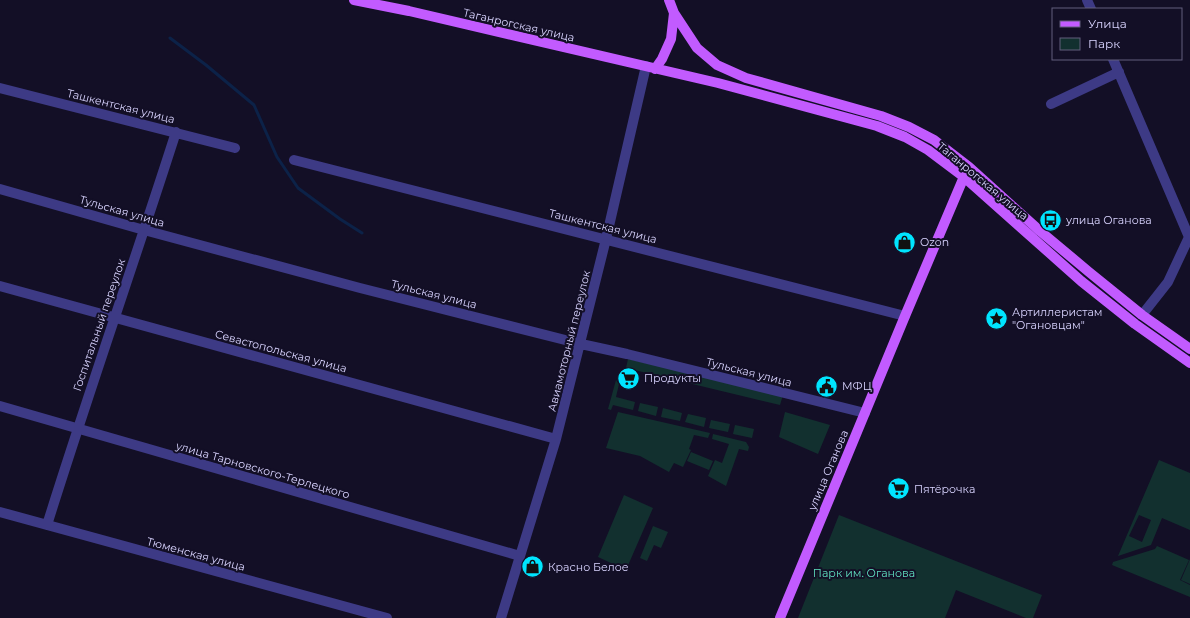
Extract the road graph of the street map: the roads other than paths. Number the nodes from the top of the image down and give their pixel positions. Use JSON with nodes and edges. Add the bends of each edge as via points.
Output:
{"nodes":[{"id":1,"x":354,"y":0,"type":"edge"},
{"id":2,"x":669,"y":0,"type":"edge"},
{"id":3,"x":674,"y":12,"type":"junction"},
{"id":4,"x":1113,"y":60,"type":"edge"},
{"id":5,"x":650,"y":67,"type":"junction"},
{"id":6,"x":1119,"y":72,"type":"junction"},
{"id":7,"x":0,"y":88,"type":"edge"},
{"id":8,"x":1051,"y":104,"type":"dead end"},
{"id":9,"x":176,"y":132,"type":"junction"},
{"id":10,"x":235,"y":148,"type":"dead end"},
{"id":11,"x":294,"y":160,"type":"dead end"},
{"id":12,"x":969,"y":167,"type":"junction"},
{"id":13,"x":964,"y":177,"type":"junction"},
{"id":14,"x":0,"y":189,"type":"edge"},
{"id":15,"x":144,"y":230,"type":"junction"},
{"id":16,"x":606,"y":239,"type":"junction"},
{"id":17,"x":0,"y":286,"type":"edge"},
{"id":18,"x":1142,"y":315,"type":"junction"},
{"id":19,"x":905,"y":316,"type":"junction"},
{"id":20,"x":114,"y":317,"type":"junction"},
{"id":21,"x":1135,"y":324,"type":"junction"},
{"id":22,"x":581,"y":344,"type":"junction"},
{"id":23,"x":1190,"y":349,"type":"edge"},
{"id":24,"x":1190,"y":363,"type":"edge"},
{"id":25,"x":0,"y":406,"type":"edge"},
{"id":26,"x":865,"y":413,"type":"junction"},
{"id":27,"x":77,"y":428,"type":"junction"},
{"id":28,"x":556,"y":439,"type":"junction"},
{"id":29,"x":0,"y":512,"type":"edge"},
{"id":30,"x":47,"y":525,"type":"junction"},
{"id":31,"x":520,"y":556,"type":"junction"},
{"id":32,"x":386,"y":618,"type":"edge"},
{"id":33,"x":501,"y":618,"type":"edge"},
{"id":34,"x":780,"y":618,"type":"edge"}],
"edges":[{"from":1,"to":5,"type":"main road","name":"Таганрогская улица"},
{"from":2,"to":3,"type":"main road","name":"Таганрогская улица"},
{"from":3,"to":5,"type":"main road","via":[[671,39],[662,59]]},
{"from":3,"to":12,"type":"main road","name":"Таганрогская улица","via":[[697,48],[717,65],[746,78],[881,116],[909,127],[934,140]]},
{"from":4,"to":6,"type":"street"},
{"from":5,"to":13,"type":"main road","name":"Таганрогская улица","via":[[877,126],[928,150]]},
{"from":5,"to":16,"type":"street","name":"Авиамоторный переулок"},
{"from":6,"to":8,"type":"street"},
{"from":6,"to":18,"type":"street","via":[[1190,237],[1168,282]]},
{"from":7,"to":9,"type":"street","name":"Ташкентская улица"},
{"from":9,"to":10,"type":"street","name":"Ташкентская улица"},
{"from":9,"to":15,"type":"street","name":"Госпитальный переулок"},
{"from":11,"to":16,"type":"street","name":"Ташкентская улица"},
{"from":12,"to":13,"type":"main road","name":"улица Оганова"},
{"from":12,"to":18,"type":"main road","name":"Таганрогская улица"},
{"from":13,"to":19,"type":"main road","name":"улица Оганова"},
{"from":13,"to":21,"type":"main road","name":"Таганрогская улица","via":[[1081,281]]},
{"from":14,"to":15,"type":"street","name":"Тульская улица"},
{"from":15,"to":20,"type":"street","name":"Госпитальный переулок"},
{"from":15,"to":22,"type":"street","name":"Тульская улица"},
{"from":16,"to":19,"type":"street","name":"Ташкентская улица"},
{"from":16,"to":22,"type":"street","name":"Авиамоторный переулок"},
{"from":17,"to":20,"type":"street","name":"Севастопольская улица"},
{"from":18,"to":21,"type":"main road"},
{"from":18,"to":23,"type":"main road","name":"Таганрогская улица"},
{"from":19,"to":26,"type":"main road","name":"улица Оганова"},
{"from":20,"to":27,"type":"street","name":"Госпитальный переулок"},
{"from":20,"to":28,"type":"street","name":"Севастопольская улица"},
{"from":21,"to":24,"type":"main road","name":"Таганрогская улица"},
{"from":22,"to":26,"type":"street","name":"Тульская улица"},
{"from":22,"to":28,"type":"street","name":"Авиамоторный переулок"},
{"from":25,"to":27,"type":"street","name":"улица Тарновского-Терлецкого"},
{"from":26,"to":34,"type":"main road","name":"улица Оганова"},
{"from":27,"to":30,"type":"street","name":"Госпитальный переулок"},
{"from":27,"to":31,"type":"street","name":"улица Тарновского-Терлецкого"},
{"from":28,"to":31,"type":"street","name":"Авиамоторный переулок"},
{"from":29,"to":30,"type":"street","name":"Тюменская улица"},
{"from":30,"to":32,"type":"street","name":"Тюменская улица"},
{"from":31,"to":33,"type":"street","name":"Авиамоторный переулок"}]}
